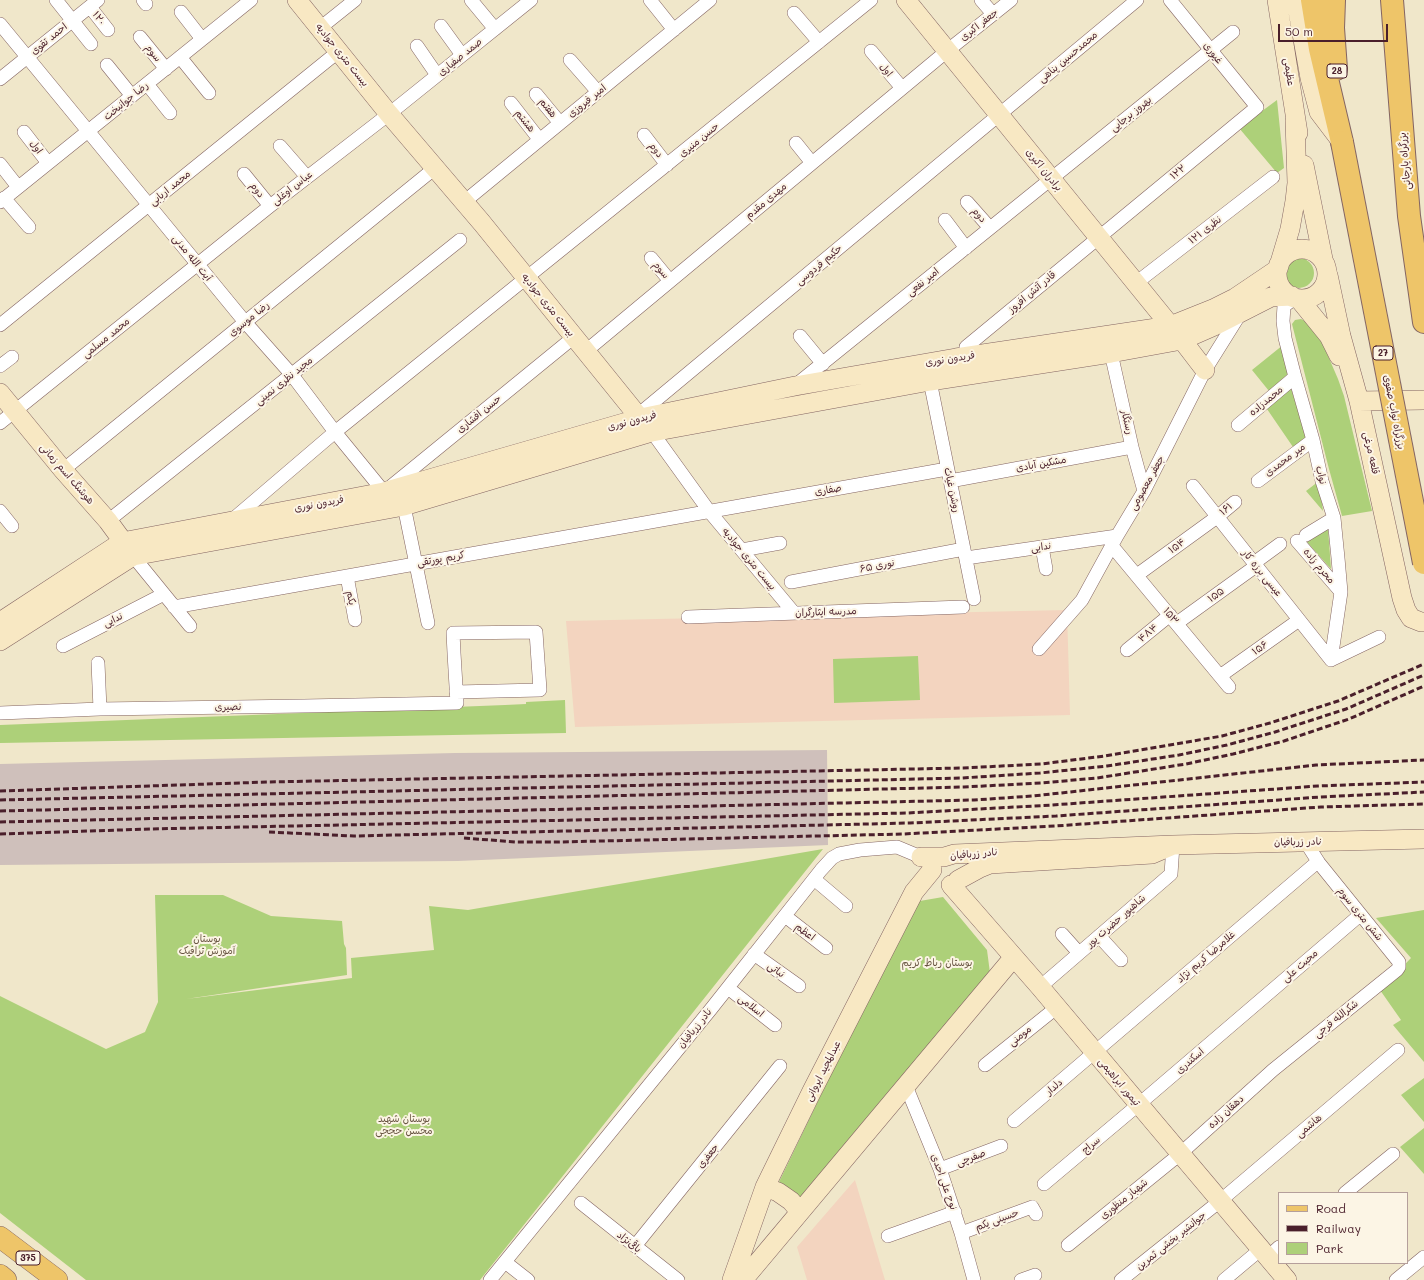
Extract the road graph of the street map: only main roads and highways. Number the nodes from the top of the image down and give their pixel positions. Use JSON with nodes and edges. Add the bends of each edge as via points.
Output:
{"nodes":[{"id":1,"x":1312,"y":0,"type":"edge"},
{"id":2,"x":1334,"y":0,"type":"edge"},
{"id":3,"x":1392,"y":0,"type":"edge"},
{"id":4,"x":1342,"y":142,"type":"junction"},
{"id":5,"x":1424,"y":322,"type":"edge"},
{"id":6,"x":1424,"y":563,"type":"edge"},
{"id":7,"x":0,"y":1237,"type":"edge"},
{"id":8,"x":0,"y":1276,"type":"edge"},
{"id":9,"x":6,"y":1280,"type":"edge"},
{"id":10,"x":57,"y":1280,"type":"edge"}],
"edges":[{"from":1,"to":4,"type":"highway","number":"27","via":[[1320,50]]},
{"from":2,"to":4,"type":"highway","number":"28","via":[[1333,28]]},
{"from":3,"to":5,"type":"highway","name":"بزرگراه یارجانی","via":[[1409,216]]},
{"from":4,"to":6,"type":"highway","name":"بزرگراه نواب صفوی","number":"27","bridge":true},
{"from":7,"to":10,"type":"main road","number":"375"},
{"from":8,"to":9,"type":"main road"}]}
